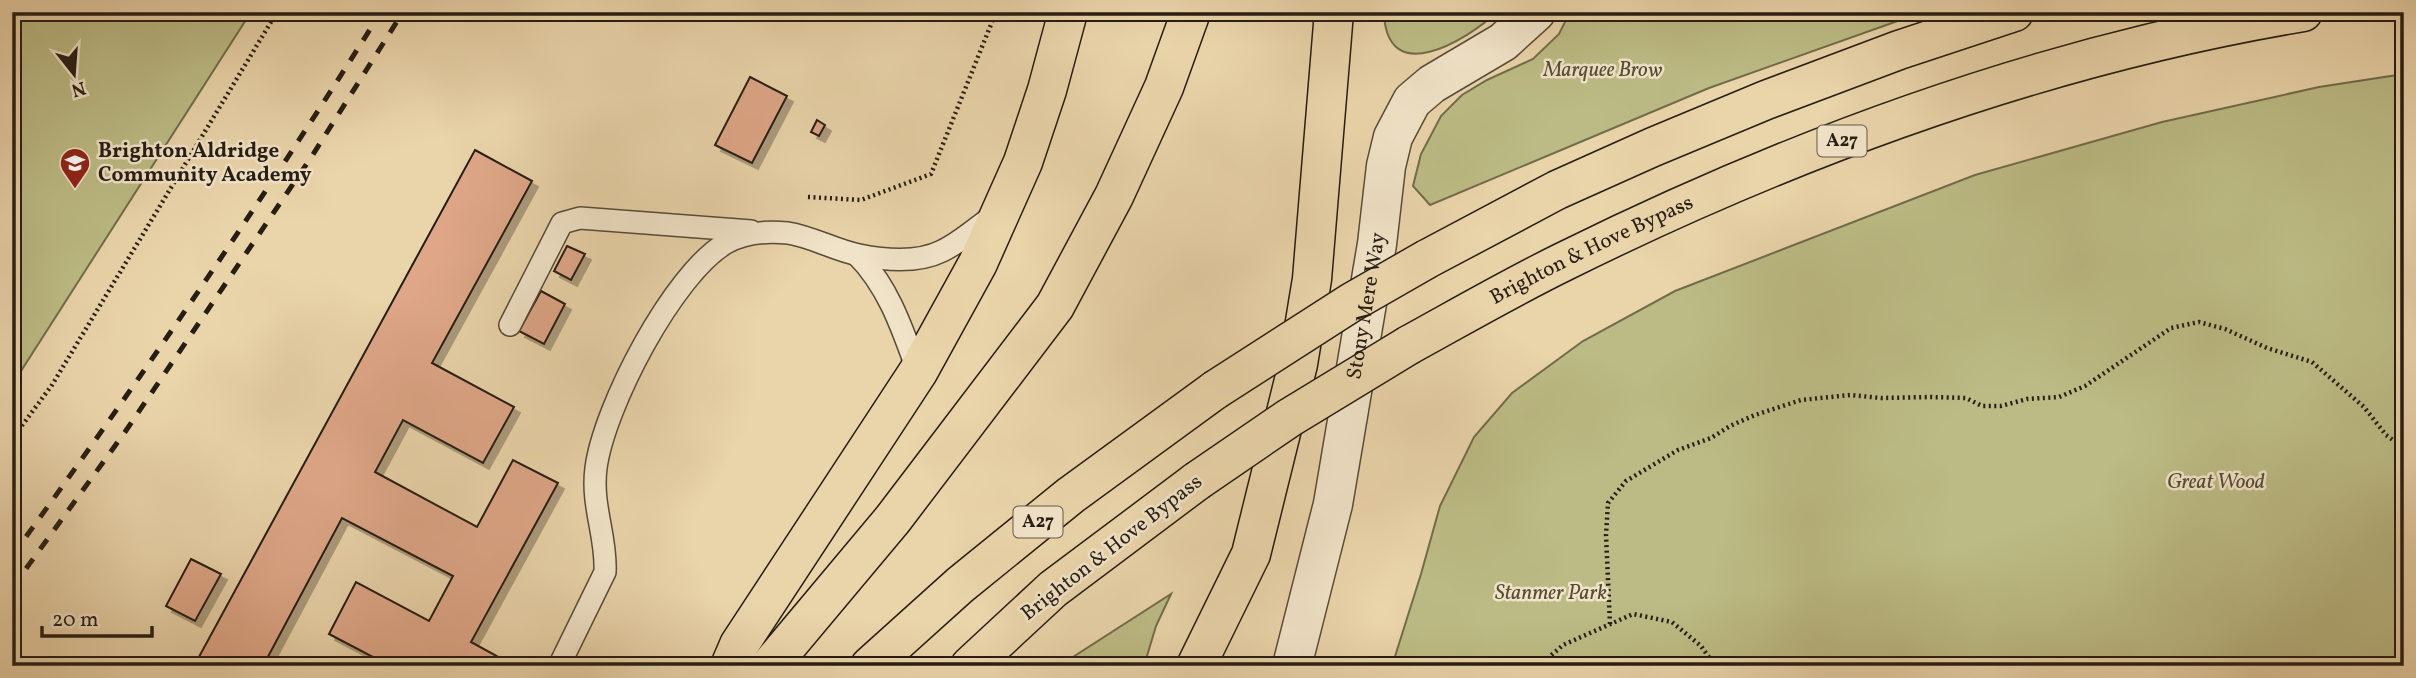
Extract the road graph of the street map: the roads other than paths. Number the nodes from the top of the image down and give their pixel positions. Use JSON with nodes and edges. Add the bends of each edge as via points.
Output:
{"nodes":[{"id":1,"x":1068,"y":12,"type":"edge"},
{"id":2,"x":1191,"y":12,"type":"edge"},
{"id":3,"x":1334,"y":12,"type":"edge"},
{"id":4,"x":1536,"y":12,"type":"edge"},
{"id":5,"x":2014,"y":12,"type":"edge"},
{"id":6,"x":2303,"y":12,"type":"edge"},
{"id":7,"x":1003,"y":209,"type":"junction"},
{"id":8,"x":767,"y":232,"type":"junction"},
{"id":9,"x":857,"y":255,"type":"junction"},
{"id":10,"x":510,"y":325,"type":"dead end"},
{"id":11,"x":918,"y":372,"type":"junction"},
{"id":12,"x":559,"y":666,"type":"edge"},
{"id":13,"x":730,"y":666,"type":"edge"},
{"id":14,"x":770,"y":666,"type":"edge"},
{"id":15,"x":870,"y":666,"type":"edge"},
{"id":16,"x":970,"y":666,"type":"edge"},
{"id":17,"x":1196,"y":666,"type":"edge"},
{"id":18,"x":1292,"y":666,"type":"edge"}],
"edges":[{"from":1,"to":7,"type":"highway","via":[[1047,90]]},
{"from":2,"to":14,"type":"highway","via":[[1164,87],[1114,196],[1055,306],[893,519]]},
{"from":3,"to":17,"type":"highway","via":[[1312,279],[1298,364],[1251,554]]},
{"from":4,"to":18,"type":"street","name":"Stony Mere Way","via":[[1503,42],[1432,84],[1412,102],[1393,137],[1333,504]]},
{"from":5,"to":15,"type":"highway","number":"A27","bridge":true,"via":[[1899,50],[1653,147],[1557,190],[1427,259],[1215,390],[1060,503]]},
{"from":6,"to":16,"type":"highway","name":"Brighton & Hove Bypass","number":"A27","bridge":true,"via":[[2145,46],[1923,112],[1712,192],[1573,257],[1409,345],[1289,418],[1053,589]]},
{"from":7,"to":9,"type":"lane","via":[[940,252],[911,259]]},
{"from":7,"to":11,"type":"highway"},
{"from":8,"to":9,"type":"lane","via":[[809,238]]},
{"from":8,"to":10,"type":"lane","via":[[570,220],[557,231]]},
{"from":8,"to":12,"type":"lane","via":[[724,244],[690,275],[621,390],[601,440],[594,486],[605,572]]},
{"from":9,"to":11,"type":"lane","via":[[871,269],[891,304]]},
{"from":11,"to":13,"type":"highway"}]}
